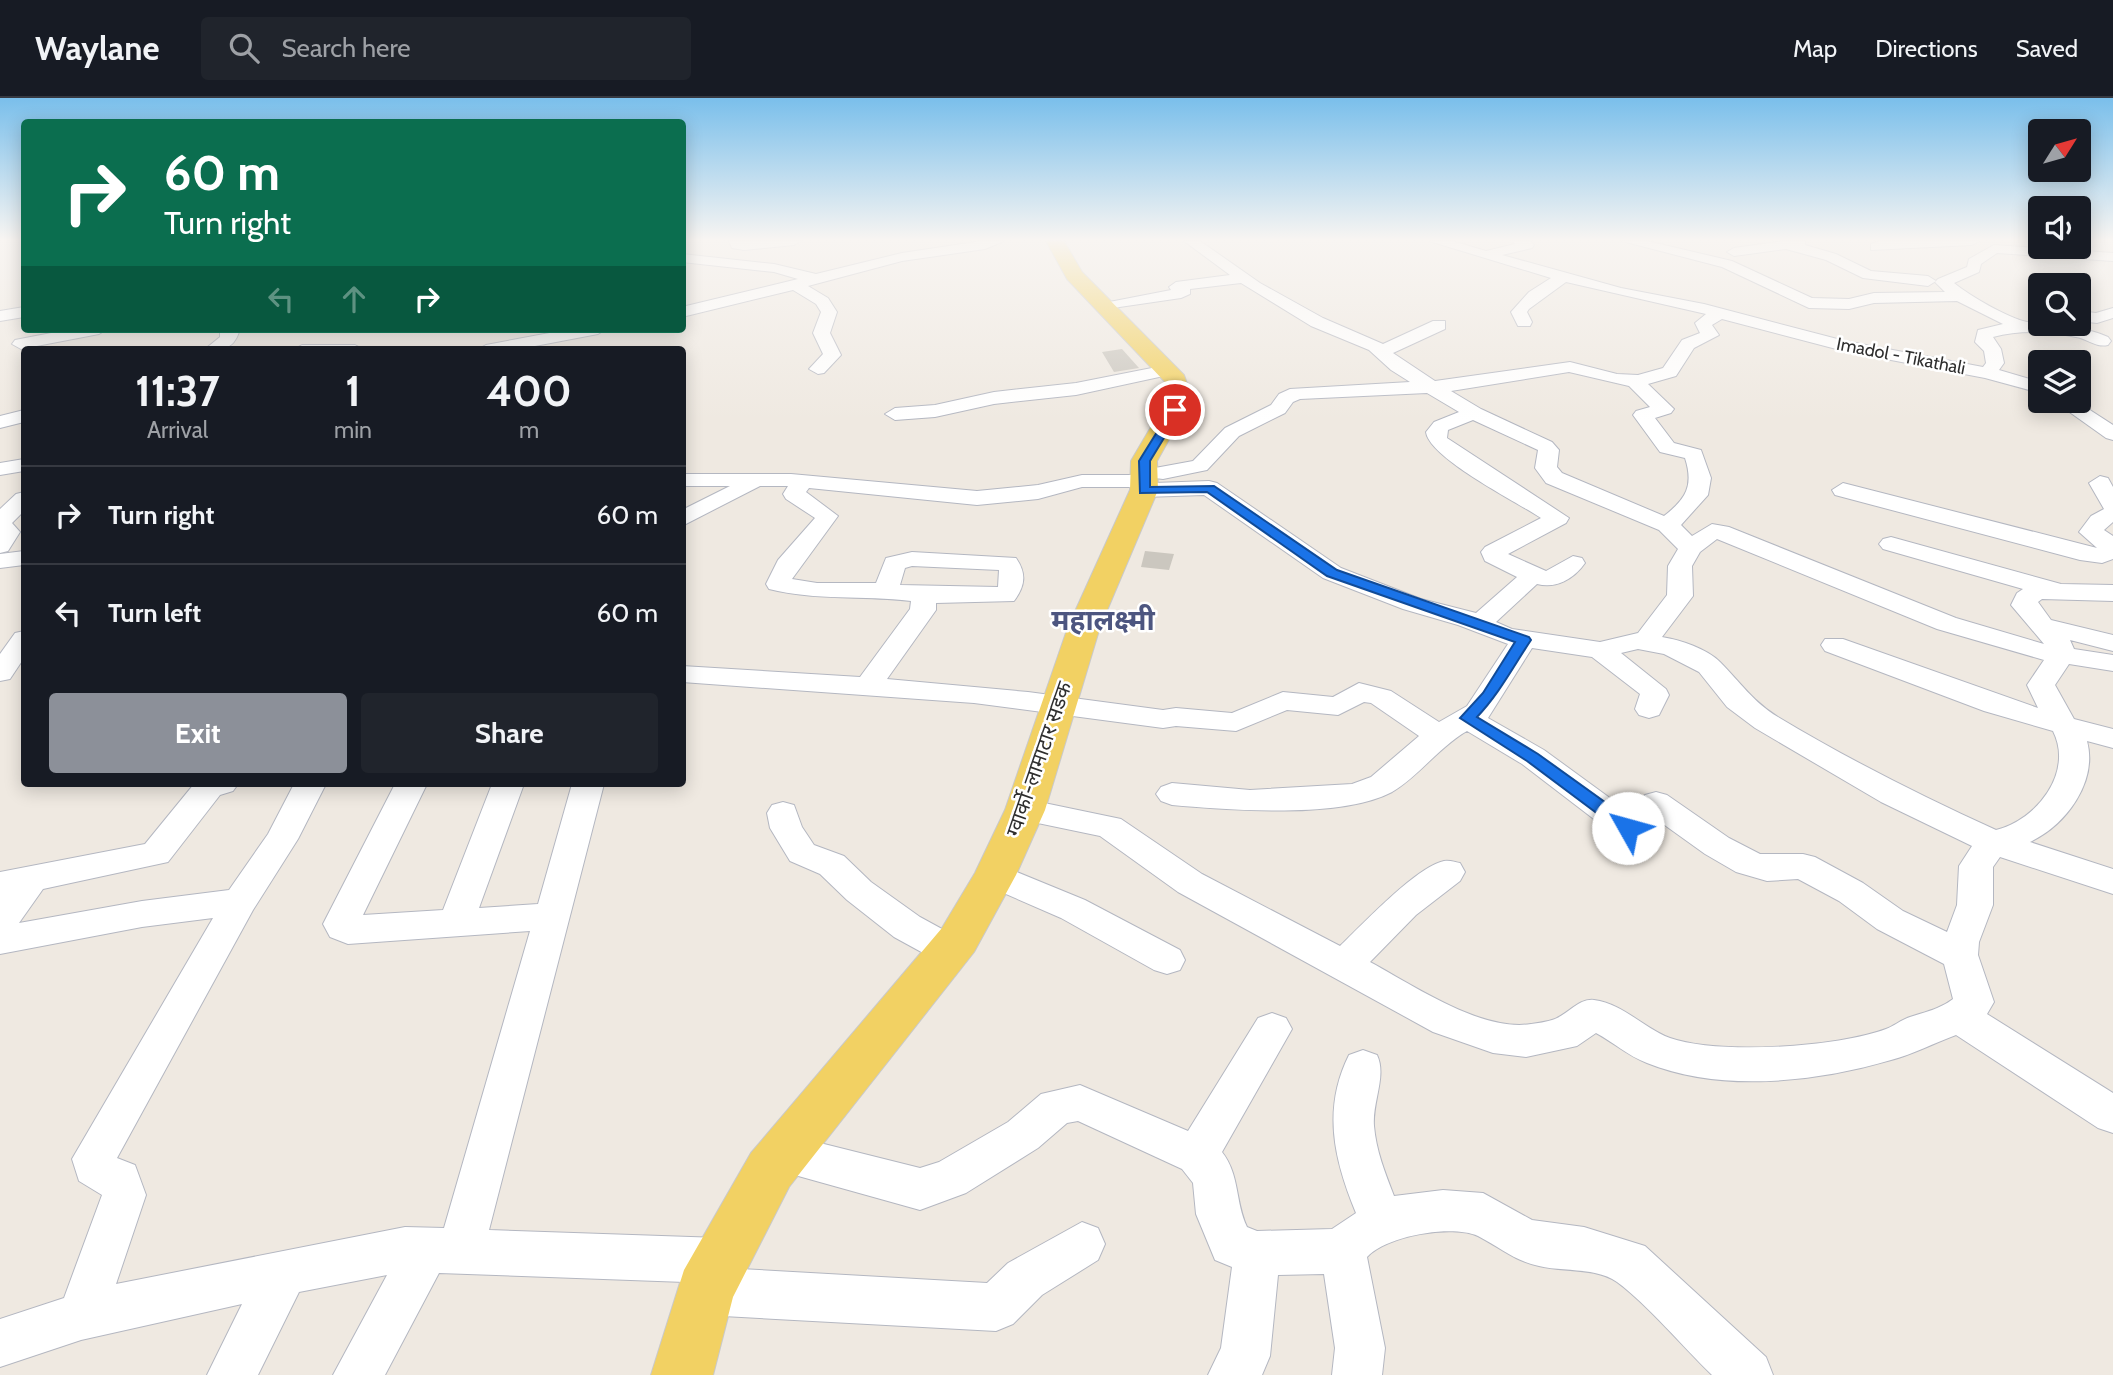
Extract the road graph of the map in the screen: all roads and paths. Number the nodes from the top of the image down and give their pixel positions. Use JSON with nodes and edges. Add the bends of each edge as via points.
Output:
{"nodes":[{"id":1,"x":733,"y":301,"type":"edge"},
{"id":2,"x":821,"y":301,"type":"edge"},
{"id":3,"x":1099,"y":301,"type":"edge"},
{"id":4,"x":1140,"y":301,"type":"edge"},
{"id":5,"x":1281,"y":301,"type":"edge"},
{"id":6,"x":1529,"y":301,"type":"edge"},
{"id":7,"x":1660,"y":301,"type":"edge"},
{"id":8,"x":1804,"y":301,"type":"edge"},
{"id":9,"x":1866,"y":301,"type":"edge"},
{"id":10,"x":1969,"y":301,"type":"edge"},
{"id":11,"x":1105,"y":307,"type":"junction"},
{"id":12,"x":1987,"y":310,"type":"junction"},
{"id":13,"x":2026,"y":310,"type":"dead end"},
{"id":14,"x":686,"y":311,"type":"edge"},
{"id":15,"x":21,"y":312,"type":"edge"},
{"id":16,"x":1720,"y":313,"type":"junction"},
{"id":17,"x":2113,"y":313,"type":"edge"},
{"id":18,"x":0,"y":316,"type":"edge"},
{"id":19,"x":2091,"y":317,"type":"edge"},
{"id":20,"x":1524,"y":322,"type":"dead end"},
{"id":21,"x":1439,"y":325,"type":"dead end"},
{"id":22,"x":2015,"y":327,"type":"junction"},
{"id":23,"x":78,"y":333,"type":"edge"},
{"id":24,"x":231,"y":333,"type":"edge"},
{"id":25,"x":578,"y":333,"type":"edge"},
{"id":26,"x":2102,"y":341,"type":"dead end"},
{"id":27,"x":21,"y":344,"type":"dead end"},
{"id":28,"x":219,"y":346,"type":"edge"},
{"id":29,"x":514,"y":346,"type":"edge"},
{"id":30,"x":1380,"y":352,"type":"junction"},
{"id":31,"x":818,"y":369,"type":"dead end"},
{"id":32,"x":1167,"y":370,"type":"junction"},
{"id":33,"x":1988,"y":373,"type":"junction"},
{"id":34,"x":1635,"y":382,"type":"junction"},
{"id":35,"x":2028,"y":385,"type":"edge"},
{"id":36,"x":1431,"y":387,"type":"junction"},
{"id":37,"x":1394,"y":389,"type":"junction"},
{"id":38,"x":1447,"y":413,"type":"junction"},
{"id":39,"x":2082,"y":413,"type":"edge"},
{"id":40,"x":895,"y":414,"type":"dead end"},
{"id":41,"x":21,"y":417,"type":"edge"},
{"id":42,"x":0,"y":422,"type":"edge"},
{"id":43,"x":2113,"y":434,"type":"edge"},
{"id":44,"x":21,"y":466,"type":"edge"},
{"id":45,"x":0,"y":469,"type":"edge"},
{"id":46,"x":767,"y":479,"type":"junction"},
{"id":47,"x":686,"y":481,"type":"edge"},
{"id":48,"x":802,"y":482,"type":"junction"},
{"id":49,"x":1145,"y":482,"type":"junction"},
{"id":50,"x":2100,"y":483,"type":"dead end"},
{"id":51,"x":1843,"y":490,"type":"dead end"},
{"id":52,"x":21,"y":502,"type":"edge"},
{"id":53,"x":2113,"y":505,"type":"edge"},
{"id":54,"x":2113,"y":513,"type":"edge"},
{"id":55,"x":686,"y":517,"type":"edge"},
{"id":56,"x":0,"y":522,"type":"edge"},
{"id":57,"x":1667,"y":526,"type":"junction"},
{"id":58,"x":1891,"y":544,"type":"dead end"},
{"id":59,"x":0,"y":546,"type":"edge"},
{"id":60,"x":1691,"y":548,"type":"junction"},
{"id":61,"x":2113,"y":548,"type":"edge"},
{"id":62,"x":21,"y":558,"type":"edge"},
{"id":63,"x":0,"y":561,"type":"edge"},
{"id":64,"x":1573,"y":563,"type":"dead end"},
{"id":65,"x":1533,"y":575,"type":"junction"},
{"id":66,"x":881,"y":590,"type":"junction"},
{"id":67,"x":2065,"y":593,"type":"junction"},
{"id":68,"x":2113,"y":593,"type":"edge"},
{"id":69,"x":925,"y":595,"type":"junction"},
{"id":70,"x":1479,"y":624,"type":"junction"},
{"id":71,"x":2043,"y":626,"type":"junction"},
{"id":72,"x":21,"y":638,"type":"edge"},
{"id":73,"x":1524,"y":640,"type":"junction"},
{"id":74,"x":0,"y":641,"type":"edge"},
{"id":75,"x":21,"y":642,"type":"edge"},
{"id":76,"x":1645,"y":642,"type":"junction"},
{"id":77,"x":2113,"y":643,"type":"edge"},
{"id":78,"x":1834,"y":645,"type":"dead end"},
{"id":79,"x":1600,"y":650,"type":"junction"},
{"id":80,"x":2060,"y":655,"type":"junction"},
{"id":81,"x":2113,"y":663,"type":"edge"},
{"id":82,"x":0,"y":673,"type":"edge"},
{"id":83,"x":686,"y":674,"type":"edge"},
{"id":84,"x":869,"y":687,"type":"junction"},
{"id":85,"x":1060,"y":704,"type":"junction"},
{"id":86,"x":1649,"y":709,"type":"dead end"},
{"id":87,"x":1467,"y":718,"type":"junction"},
{"id":88,"x":2063,"y":725,"type":"junction"},
{"id":89,"x":1438,"y":735,"type":"junction"},
{"id":90,"x":2113,"y":739,"type":"edge"},
{"id":91,"x":209,"y":787,"type":"edge"},
{"id":92,"x":308,"y":787,"type":"edge"},
{"id":93,"x":410,"y":787,"type":"edge"},
{"id":94,"x":507,"y":787,"type":"edge"},
{"id":95,"x":588,"y":787,"type":"edge"},
{"id":96,"x":1172,"y":794,"type":"dead end"},
{"id":97,"x":1656,"y":803,"type":"dead end"},
{"id":98,"x":1025,"y":810,"type":"junction"},
{"id":99,"x":783,"y":813,"type":"dead end"},
{"id":100,"x":1628,"y":828,"type":"dead end"},
{"id":101,"x":1993,"y":842,"type":"junction"},
{"id":102,"x":1448,"y":872,"type":"dead end"},
{"id":103,"x":995,"y":875,"type":"junction"},
{"id":104,"x":16,"y":882,"type":"edge"},
{"id":105,"x":2113,"y":882,"type":"edge"},
{"id":106,"x":240,"y":902,"type":"junction"},
{"id":107,"x":554,"y":916,"type":"junction"},
{"id":108,"x":456,"y":923,"type":"junction"},
{"id":109,"x":0,"y":926,"type":"edge"},
{"id":110,"x":0,"y":940,"type":"edge"},
{"id":111,"x":950,"y":950,"type":"junction"},
{"id":112,"x":1960,"y":955,"type":"junction"},
{"id":113,"x":1167,"y":960,"type":"dead end"},
{"id":114,"x":1343,"y":966,"type":"junction"},
{"id":115,"x":1961,"y":1018,"type":"junction"},
{"id":116,"x":1272,"y":1029,"type":"dead end"},
{"id":117,"x":1363,"y":1067,"type":"dead end"},
{"id":118,"x":2113,"y":1115,"type":"edge"},
{"id":119,"x":784,"y":1153,"type":"junction"},
{"id":120,"x":1197,"y":1154,"type":"junction"},
{"id":121,"x":1383,"y":1223,"type":"junction"},
{"id":122,"x":1082,"y":1244,"type":"dead end"},
{"id":123,"x":442,"y":1249,"type":"junction"},
{"id":124,"x":1343,"y":1251,"type":"junction"},
{"id":125,"x":1257,"y":1253,"type":"junction"},
{"id":126,"x":284,"y":1272,"type":"junction"},
{"id":127,"x":713,"y":1276,"type":"junction"},
{"id":128,"x":81,"y":1316,"type":"junction"},
{"id":129,"x":0,"y":1343,"type":"edge"},
{"id":130,"x":232,"y":1375,"type":"edge"},
{"id":131,"x":358,"y":1375,"type":"edge"},
{"id":132,"x":682,"y":1375,"type":"edge"},
{"id":133,"x":1233,"y":1375,"type":"edge"},
{"id":134,"x":1357,"y":1375,"type":"edge"},
{"id":135,"x":1748,"y":1375,"type":"edge"}],
"edges":[{"from":1,"to":14,"type":"street"},
{"from":2,"to":31,"type":"street","via":[[830,312],[821,328],[822,339],[832,355]]},
{"from":3,"to":11,"type":"main road","name":"ग्वार्को-लामाटार सडक"},
{"from":4,"to":11,"type":"street"},
{"from":5,"to":30,"type":"street"},
{"from":6,"to":20,"type":"street","via":[[1519,313]]},
{"from":7,"to":16,"type":"street","name":"Imadol - Tikathali"},
{"from":8,"to":9,"type":"street"},
{"from":10,"to":12,"type":"street"},
{"from":11,"to":32,"type":"main road","name":"ग्वार्को-लामाटार सडक"},
{"from":12,"to":13,"type":"street"},
{"from":12,"to":22,"type":"street"},
{"from":15,"to":18,"type":"street"},
{"from":16,"to":33,"type":"street","name":"Imadol - Tikathali","via":[[1844,346]]},
{"from":16,"to":34,"type":"street","via":[[1703,323],[1710,335],[1688,344],[1670,372]]},
{"from":17,"to":19,"type":"street"},
{"from":21,"to":30,"type":"street"},
{"from":22,"to":26,"type":"street","via":[[2082,332]]},
{"from":22,"to":33,"type":"street","via":[[1984,334],[1995,363]]},
{"from":23,"to":27,"type":"street"},
{"from":24,"to":28,"type":"street"},
{"from":25,"to":29,"type":"street"},
{"from":30,"to":36,"type":"street"},
{"from":32,"to":40,"type":"street","via":[[1076,389]]},
{"from":32,"to":49,"type":"main road","name":"ग्वार्को-लामाटार सडक","via":[[1176,380],[1180,398],[1144,461]]},
{"from":33,"to":35,"type":"street","name":"Imadol - Tikathali"},
{"from":34,"to":36,"type":"street","via":[[1616,380],[1576,362],[1491,382]]},
{"from":34,"to":57,"type":"street","via":[[1664,409],[1643,415],[1668,448],[1694,454],[1703,483],[1692,506]]},
{"from":36,"to":37,"type":"street"},
{"from":36,"to":38,"type":"street"},
{"from":37,"to":38,"type":"street","via":[[1404,399]]},
{"from":37,"to":49,"type":"street","via":[[1297,393],[1278,409],[1232,432],[1200,466]]},
{"from":38,"to":57,"type":"street","via":[[1545,446],[1549,450],[1546,468],[1553,478]]},
{"from":38,"to":65,"type":"street","via":[[1436,432],[1437,440],[1452,454],[1558,518],[1492,554]]},
{"from":39,"to":43,"type":"street"},
{"from":41,"to":42,"type":"street"},
{"from":44,"to":45,"type":"street"},
{"from":46,"to":47,"type":"street"},
{"from":46,"to":48,"type":"street"},
{"from":46,"to":55,"type":"street"},
{"from":48,"to":49,"type":"street","via":[[976,498],[1037,492],[1082,481]]},
{"from":48,"to":66,"type":"street","via":[[794,494],[827,516],[821,530],[780,572],[778,584],[817,591]]},
{"from":49,"to":70,"type":"street","via":[[1209,488],[1332,573]]},
{"from":49,"to":85,"type":"main road","name":"ग्वार्को-लामाटार सडक","via":[[1084,627]]},
{"from":50,"to":53,"type":"street"},
{"from":51,"to":61,"type":"street","via":[[2088,555],[2102,556]]},
{"from":52,"to":56,"type":"street"},
{"from":54,"to":61,"type":"street","via":[[2091,532]]},
{"from":56,"to":59,"type":"street","via":[[8,532]]},
{"from":57,"to":60,"type":"street"},
{"from":58,"to":67,"type":"street"},
{"from":60,"to":76,"type":"street","via":[[1679,566],[1680,596]]},
{"from":60,"to":80,"type":"street","via":[[1712,531],[1721,532],[1798,559],[1943,621],[2022,648]]},
{"from":62,"to":63,"type":"street"},
{"from":64,"to":65,"type":"street","via":[[1550,580]]},
{"from":65,"to":70,"type":"street"},
{"from":66,"to":69,"type":"street"},
{"from":66,"to":69,"type":"street","via":[[886,588],[895,563],[912,559],[1007,563],[1011,570],[1011,588],[1005,596]]},
{"from":67,"to":68,"type":"street"},
{"from":67,"to":71,"type":"street","via":[[2037,591],[2026,598],[2024,605]]},
{"from":69,"to":84,"type":"street","via":[[923,610],[881,663]]},
{"from":70,"to":73,"type":"street"},
{"from":71,"to":77,"type":"street"},
{"from":71,"to":80,"type":"street","via":[[2061,647]]},
{"from":72,"to":74,"type":"street"},
{"from":73,"to":79,"type":"street"},
{"from":73,"to":87,"type":"street","via":[[1490,695]]},
{"from":75,"to":82,"type":"street"},
{"from":76,"to":79,"type":"street"},
{"from":76,"to":101,"type":"street","via":[[1671,647],[1709,666],[1737,701],[1765,722],[1892,795]]},
{"from":78,"to":88,"type":"street","via":[[1942,688]]},
{"from":79,"to":86,"type":"street","via":[[1652,689],[1655,695]]},
{"from":80,"to":81,"type":"street"},
{"from":80,"to":88,"type":"street","via":[[2041,685]]},
{"from":83,"to":84,"type":"street"},
{"from":84,"to":85,"type":"street"},
{"from":85,"to":89,"type":"street","via":[[1163,719],[1236,722],[1283,701],[1338,706],[1359,692],[1381,697]]},
{"from":85,"to":98,"type":"main road","name":"ग्वार्को-लामाटार सडक"},
{"from":87,"to":89,"type":"street"},
{"from":87,"to":100,"type":"street","via":[[1533,757]]},
{"from":88,"to":90,"type":"street"},
{"from":88,"to":101,"type":"street","via":[[2072,738],[2074,764],[2068,783],[2036,825]]},
{"from":89,"to":96,"type":"street","via":[[1382,784],[1356,794],[1250,801]]},
{"from":91,"to":104,"type":"street","via":[[156,854]]},
{"from":92,"to":106,"type":"street","via":[[282,839]]},
{"from":93,"to":108,"type":"street","via":[[341,924],[348,930]]},
{"from":94,"to":108,"type":"street"},
{"from":95,"to":107,"type":"street"},
{"from":97,"to":112,"type":"street","via":[[1748,863],[1767,869],[1803,866],[1890,920]]},
{"from":98,"to":103,"type":"main road","name":"ग्वार्को-लामाटार सडक"},
{"from":98,"to":114,"type":"street","via":[[1109,827],[1190,883]]},
{"from":99,"to":111,"type":"street","via":[[786,828],[802,853],[832,865],[907,927]]},
{"from":101,"to":105,"type":"street"},
{"from":101,"to":112,"type":"street","via":[[1976,866],[1975,905]]},
{"from":102,"to":114,"type":"street","via":[[1404,906]]},
{"from":103,"to":111,"type":"main road","name":"ग्वार्को-लामाटार सडक"},
{"from":103,"to":113,"type":"street","via":[[1073,909]]},
{"from":104,"to":109,"type":"street"},
{"from":106,"to":110,"type":"street"},
{"from":106,"to":128,"type":"street","via":[[94,1159],[100,1172],[120,1180],[124,1195]]},
{"from":107,"to":108,"type":"street"},
{"from":107,"to":123,"type":"street","via":[[470,1218]]},
{"from":111,"to":119,"type":"main road","name":"ग्वार्को-लामाटार सडक"},
{"from":112,"to":115,"type":"street","via":[[1975,1002]]},
{"from":114,"to":115,"type":"street","via":[[1447,1021],[1493,1037],[1527,1041],[1563,1035],[1592,1015],[1627,1028],[1668,1054],[1703,1060],[1819,1060],[1894,1044],[1916,1031]]},
{"from":115,"to":118,"type":"street"},
{"from":116,"to":120,"type":"street"},
{"from":117,"to":121,"type":"street","via":[[1353,1127],[1367,1188]]},
{"from":119,"to":120,"type":"street","via":[[920,1189],[951,1179],[1056,1107],[1080,1103]]},
{"from":119,"to":127,"type":"main road","name":"ग्वार्को-लामाटार सडक","via":[[738,1223]]},
{"from":120,"to":125,"type":"street","via":[[1214,1176],[1218,1214],[1231,1244]]},
{"from":121,"to":124,"type":"street","via":[[1354,1238]]},
{"from":121,"to":135,"type":"street","via":[[1397,1216],[1443,1211],[1483,1214],[1523,1240],[1629,1262]]},
{"from":122,"to":127,"type":"street","via":[[1025,1279],[996,1307]]},
{"from":123,"to":126,"type":"street","via":[[405,1249]]},
{"from":123,"to":127,"type":"street","via":[[577,1257]]},
{"from":123,"to":131,"type":"street"},
{"from":124,"to":125,"type":"street"},
{"from":124,"to":134,"type":"street","via":[[1360,1348]]},
{"from":125,"to":133,"type":"street","via":[[1245,1356]]},
{"from":126,"to":128,"type":"street"},
{"from":126,"to":130,"type":"street"},
{"from":127,"to":132,"type":"main road","name":"ग्वार्को-लामाटार सडक"},
{"from":128,"to":129,"type":"street"}]}
